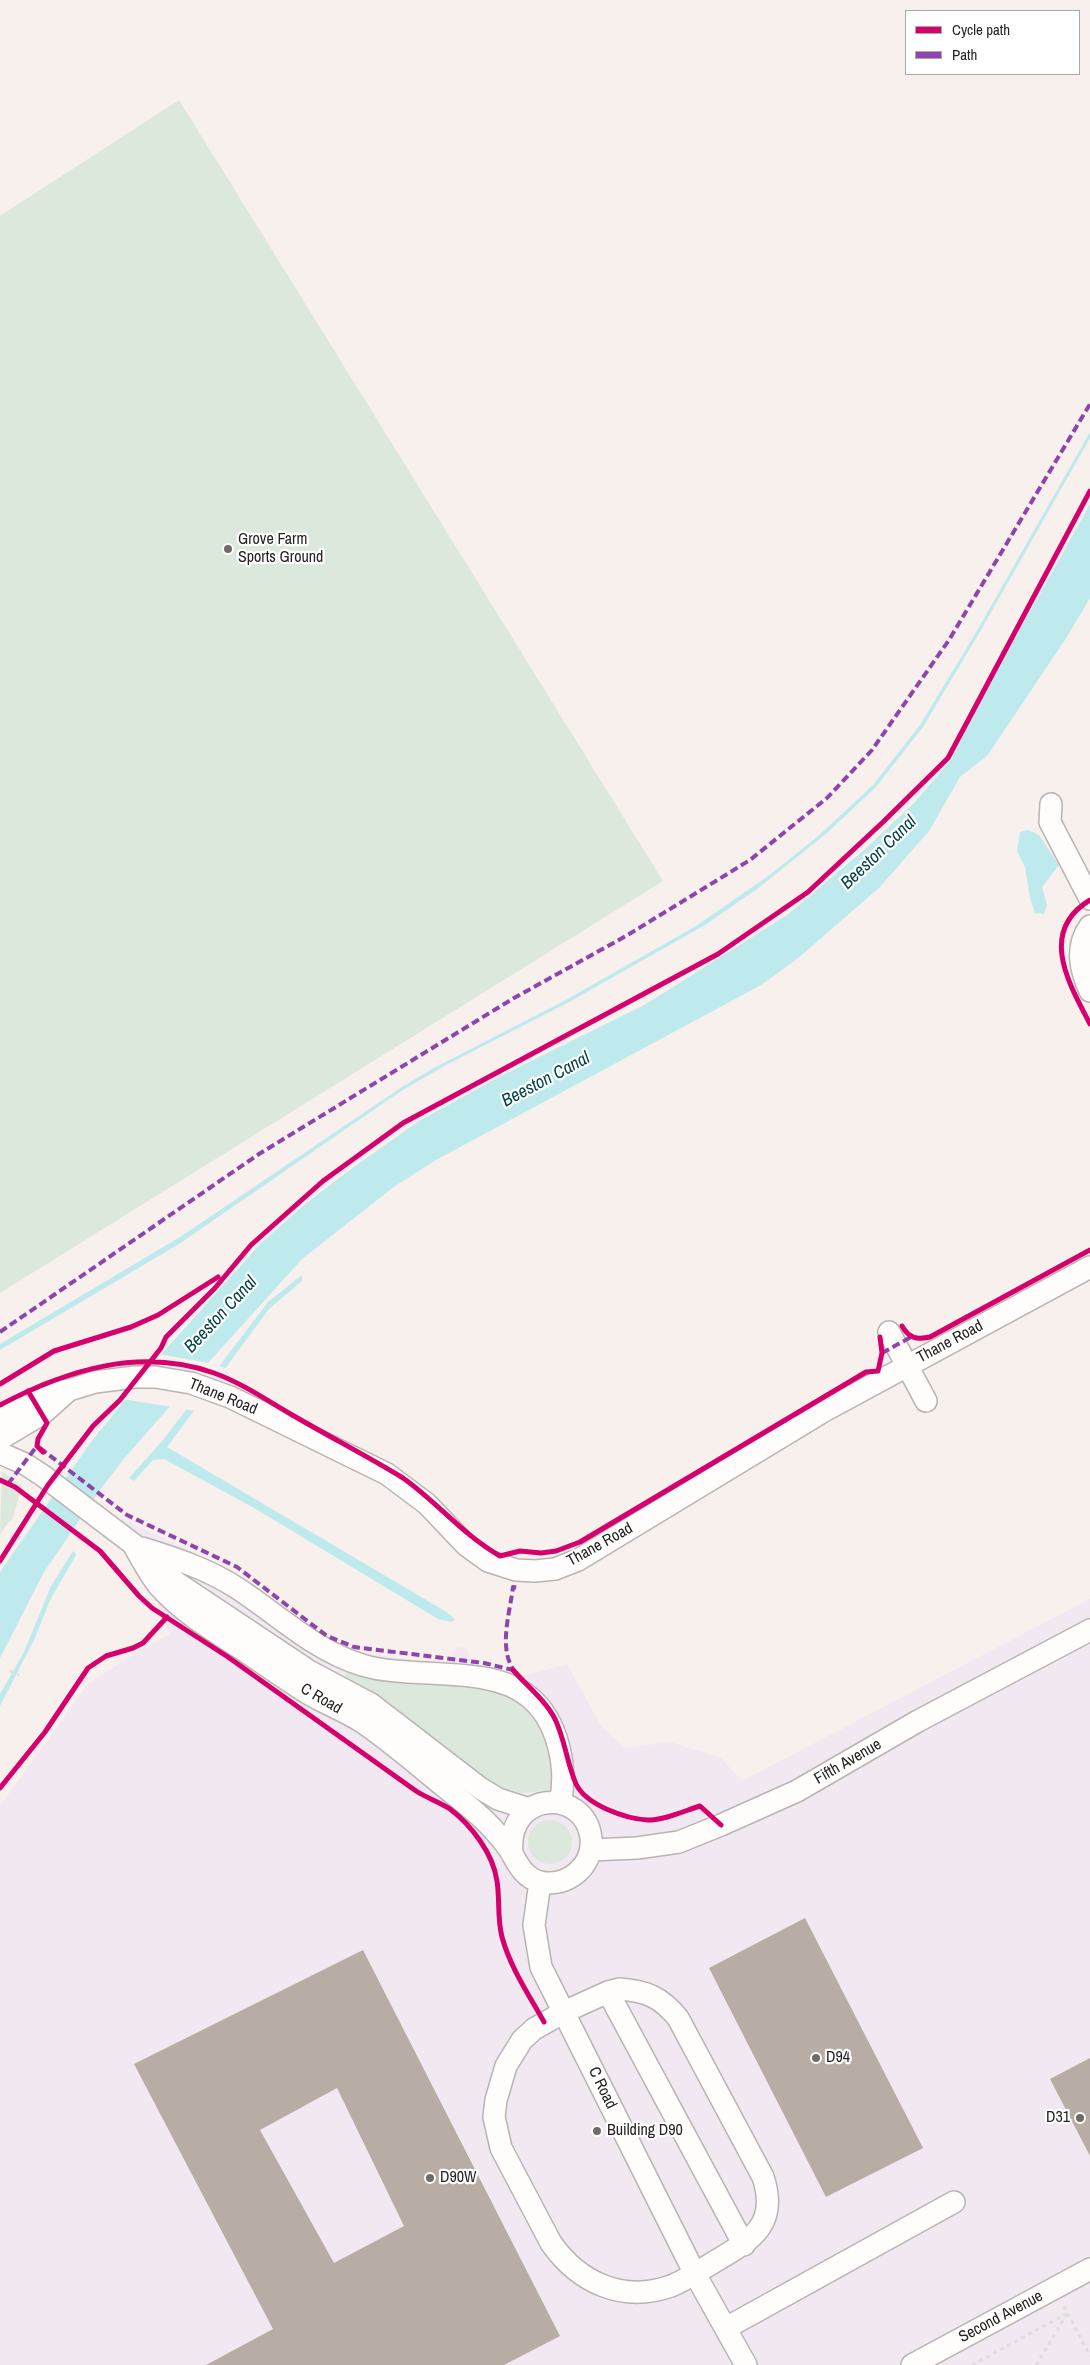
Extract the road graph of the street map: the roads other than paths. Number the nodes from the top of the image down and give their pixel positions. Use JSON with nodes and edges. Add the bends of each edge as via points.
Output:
{"nodes":[{"id":1,"x":1051,"y":804,"type":"dead end"},
{"id":2,"x":1090,"y":899,"type":"edge"},
{"id":3,"x":1090,"y":926,"type":"edge"},
{"id":4,"x":1090,"y":991,"type":"edge"},
{"id":5,"x":1090,"y":1267,"type":"edge"},
{"id":6,"x":889,"y":1332,"type":"dead end"},
{"id":7,"x":907,"y":1366,"type":"junction"},
{"id":8,"x":69,"y":1390,"type":"junction"},
{"id":9,"x":926,"y":1401,"type":"dead end"},
{"id":10,"x":0,"y":1416,"type":"edge"},
{"id":11,"x":0,"y":1438,"type":"edge"},
{"id":12,"x":0,"y":1453,"type":"edge"},
{"id":13,"x":133,"y":1544,"type":"junction"},
{"id":14,"x":1090,"y":1630,"type":"edge"},
{"id":15,"x":350,"y":1661,"type":"junction"},
{"id":16,"x":309,"y":1671,"type":"junction"},
{"id":17,"x":560,"y":1803,"type":"junction"},
{"id":18,"x":529,"y":1809,"type":"junction"},
{"id":19,"x":591,"y":1850,"type":"junction"},
{"id":20,"x":512,"y":1853,"type":"junction"},
{"id":21,"x":540,"y":1882,"type":"junction"},
{"id":22,"x":608,"y":1992,"type":"junction"},
{"id":23,"x":564,"y":2012,"type":"junction"},
{"id":24,"x":954,"y":2202,"type":"dead end"},
{"id":25,"x":744,"y":2245,"type":"junction"},
{"id":26,"x":1090,"y":2269,"type":"edge"},
{"id":27,"x":695,"y":2274,"type":"junction"},
{"id":28,"x":726,"y":2328,"type":"junction"},
{"id":29,"x":746,"y":2365,"type":"edge"},
{"id":30,"x":912,"y":2365,"type":"edge"}],
"edges":[{"from":1,"to":2,"type":"street","via":[[1050,822]]},
{"from":3,"to":4,"type":"street","via":[[1080,953]]},
{"from":5,"to":7,"type":"street","name":"Thane Road"},
{"from":6,"to":7,"type":"street"},
{"from":7,"to":8,"type":"street","name":"Thane Road","via":[[824,1411],[578,1560],[535,1572],[488,1561],[466,1545],[427,1504],[387,1474],[230,1397],[191,1383],[164,1378],[135,1377],[95,1382]]},
{"from":7,"to":9,"type":"street"},
{"from":8,"to":10,"type":"street","name":"Thane Road","via":[[49,1392]]},
{"from":8,"to":11,"type":"street","name":"Thane Road","via":[[42,1414]]},
{"from":12,"to":13,"type":"street","name":"C Road","via":[[42,1475]]},
{"from":13,"to":15,"type":"street","name":"C Road","via":[[188,1563],[234,1586],[307,1638]]},
{"from":13,"to":16,"type":"street","name":"C Road","via":[[177,1583]]},
{"from":13,"to":20,"type":"street","name":"C Road","via":[[158,1585],[194,1618],[309,1694],[362,1722],[468,1805]]},
{"from":14,"to":19,"type":"street","name":"Fifth Avenue","via":[[918,1721],[797,1791],[721,1825],[679,1842]]},
{"from":15,"to":16,"type":"street","name":"C Road"},
{"from":15,"to":17,"type":"street","name":"C Road","via":[[376,1668],[493,1680],[506,1683],[528,1696],[546,1715],[556,1738],[563,1789]]},
{"from":16,"to":18,"type":"street","name":"C Road","via":[[371,1704],[492,1796]]},
{"from":17,"to":18,"type":"street","via":[[539,1804]]},
{"from":17,"to":19,"type":"street","via":[[572,1808],[588,1826]]},
{"from":18,"to":20,"type":"street","via":[[513,1827]]},
{"from":19,"to":21,"type":"street","via":[[578,1874],[553,1883]]},
{"from":20,"to":21,"type":"street","name":"C Road","via":[[522,1871]]},
{"from":21,"to":23,"type":"street","name":"C Road","via":[[534,1925],[538,1954],[541,1967]]},
{"from":22,"to":23,"type":"street"},
{"from":22,"to":25,"type":"street"},
{"from":22,"to":25,"type":"street","via":[[620,1989],[645,1992],[659,1998],[678,2018],[767,2190],[766,2216],[761,2227]]},
{"from":23,"to":27,"type":"street","name":"C Road"},
{"from":23,"to":27,"type":"street","via":[[522,2040],[506,2066],[494,2117],[501,2148],[551,2243],[581,2276],[607,2287],[639,2291],[671,2286]]},
{"from":24,"to":28,"type":"street"},
{"from":25,"to":27,"type":"street"},
{"from":26,"to":30,"type":"street","name":"Second Avenue"},
{"from":27,"to":28,"type":"street","name":"C Road"},
{"from":28,"to":29,"type":"street","name":"C Road"}]}
